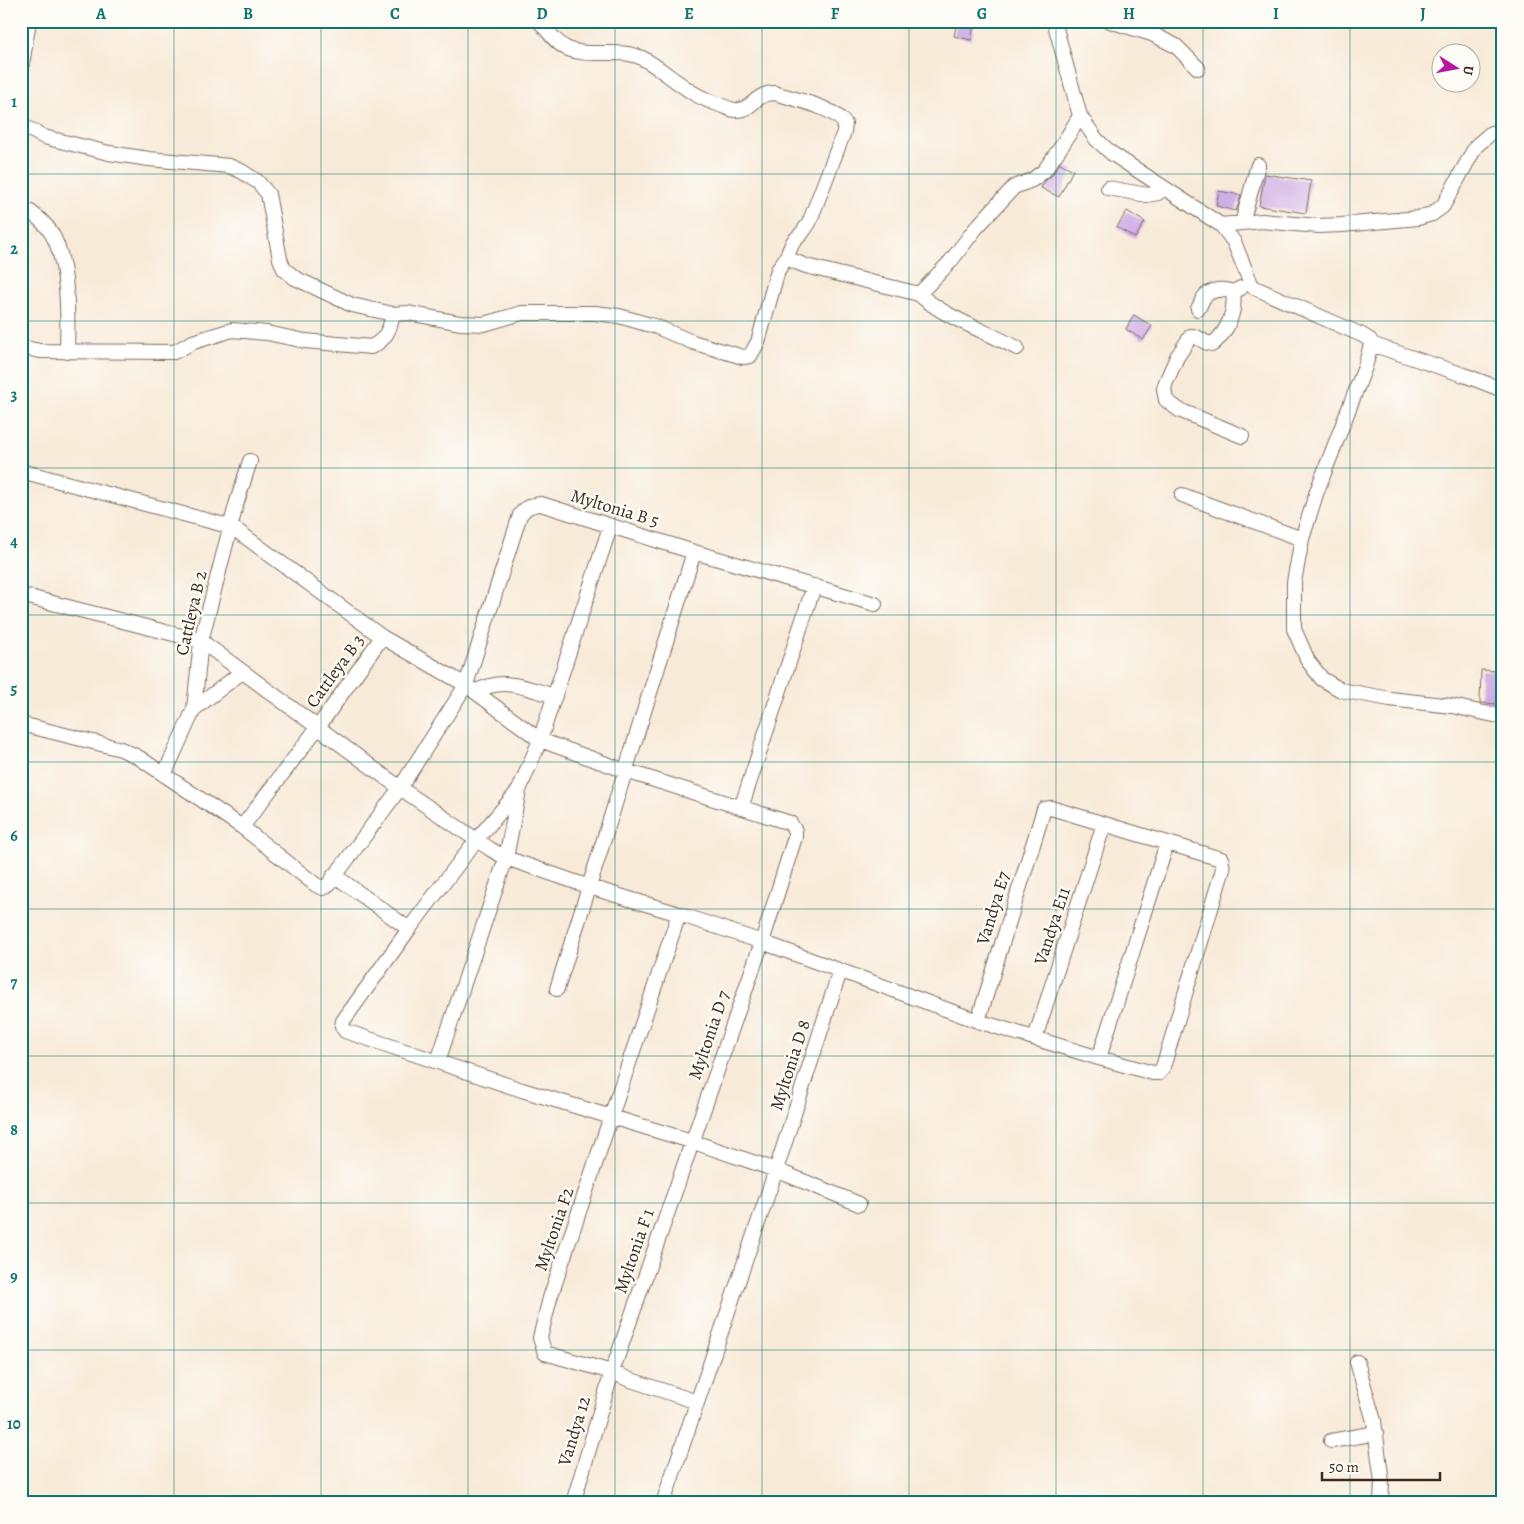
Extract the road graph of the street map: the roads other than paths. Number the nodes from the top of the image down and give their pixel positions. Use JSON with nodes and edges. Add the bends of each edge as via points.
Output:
{"nodes":[{"id":1,"x":29,"y":21,"type":"edge"},
{"id":2,"x":539,"y":21,"type":"edge"},
{"id":3,"x":1054,"y":21,"type":"edge"},
{"id":4,"x":1110,"y":21,"type":"edge"},
{"id":5,"x":23,"y":47,"type":"edge"},
{"id":6,"x":1198,"y":68,"type":"dead end"},
{"id":7,"x":21,"y":72,"type":"edge"},
{"id":8,"x":1080,"y":116,"type":"junction"},
{"id":9,"x":21,"y":125,"type":"edge"},
{"id":10,"x":1503,"y":132,"type":"edge"},
{"id":11,"x":1258,"y":165,"type":"dead end"},
{"id":12,"x":1162,"y":187,"type":"junction"},
{"id":13,"x":1108,"y":188,"type":"dead end"},
{"id":14,"x":21,"y":206,"type":"edge"},
{"id":15,"x":1242,"y":223,"type":"junction"},
{"id":16,"x":1221,"y":226,"type":"junction"},
{"id":17,"x":786,"y":258,"type":"junction"},
{"id":18,"x":1251,"y":284,"type":"junction"},
{"id":19,"x":1233,"y":292,"type":"junction"},
{"id":20,"x":919,"y":294,"type":"junction"},
{"id":21,"x":1198,"y":309,"type":"dead end"},
{"id":22,"x":393,"y":314,"type":"junction"},
{"id":23,"x":1371,"y":344,"type":"junction"},
{"id":24,"x":21,"y":347,"type":"edge"},
{"id":25,"x":1018,"y":348,"type":"dead end"},
{"id":26,"x":68,"y":352,"type":"junction"},
{"id":27,"x":1503,"y":390,"type":"edge"},
{"id":28,"x":1242,"y":436,"type":"dead end"},
{"id":29,"x":250,"y":461,"type":"dead end"},
{"id":30,"x":21,"y":471,"type":"edge"},
{"id":31,"x":1182,"y":495,"type":"dead end"},
{"id":32,"x":232,"y":527,"type":"junction"},
{"id":33,"x":610,"y":527,"type":"junction"},
{"id":34,"x":1302,"y":539,"type":"junction"},
{"id":35,"x":694,"y":552,"type":"junction"},
{"id":36,"x":814,"y":586,"type":"junction"},
{"id":37,"x":21,"y":595,"type":"edge"},
{"id":38,"x":875,"y":604,"type":"dead end"},
{"id":39,"x":382,"y":637,"type":"junction"},
{"id":40,"x":201,"y":642,"type":"junction"},
{"id":41,"x":242,"y":672,"type":"junction"},
{"id":42,"x":471,"y":689,"type":"junction"},
{"id":43,"x":555,"y":696,"type":"junction"},
{"id":44,"x":194,"y":709,"type":"junction"},
{"id":45,"x":1503,"y":717,"type":"edge"},
{"id":46,"x":21,"y":724,"type":"edge"},
{"id":47,"x":318,"y":727,"type":"junction"},
{"id":48,"x":540,"y":740,"type":"junction"},
{"id":49,"x":626,"y":771,"type":"junction"},
{"id":50,"x":164,"y":775,"type":"junction"},
{"id":51,"x":400,"y":788,"type":"junction"},
{"id":52,"x":520,"y":790,"type":"junction"},
{"id":53,"x":741,"y":808,"type":"junction"},
{"id":54,"x":1104,"y":824,"type":"junction"},
{"id":55,"x":242,"y":827,"type":"junction"},
{"id":56,"x":477,"y":839,"type":"junction"},
{"id":57,"x":1167,"y":842,"type":"junction"},
{"id":58,"x":506,"y":858,"type":"junction"},
{"id":59,"x":334,"y":875,"type":"junction"},
{"id":60,"x":590,"y":887,"type":"junction"},
{"id":61,"x":679,"y":914,"type":"junction"},
{"id":62,"x":409,"y":929,"type":"junction"},
{"id":63,"x":762,"y":942,"type":"junction"},
{"id":64,"x":840,"y":971,"type":"junction"},
{"id":65,"x":557,"y":989,"type":"dead end"},
{"id":66,"x":978,"y":1021,"type":"junction"},
{"id":67,"x":1035,"y":1038,"type":"junction"},
{"id":68,"x":1099,"y":1058,"type":"junction"},
{"id":69,"x":438,"y":1061,"type":"junction"},
{"id":70,"x":611,"y":1117,"type":"junction"},
{"id":71,"x":691,"y":1142,"type":"junction"},
{"id":72,"x":776,"y":1170,"type":"junction"},
{"id":73,"x":859,"y":1204,"type":"dead end"},
{"id":74,"x":1357,"y":1362,"type":"dead end"},
{"id":75,"x":612,"y":1372,"type":"junction"},
{"id":76,"x":697,"y":1402,"type":"junction"},
{"id":77,"x":1376,"y":1432,"type":"junction"},
{"id":78,"x":1332,"y":1441,"type":"dead end"},
{"id":79,"x":573,"y":1502,"type":"edge"},
{"id":80,"x":663,"y":1503,"type":"edge"},
{"id":81,"x":1381,"y":1503,"type":"edge"}],
"edges":[{"from":1,"to":5,"type":"street"},
{"from":2,"to":17,"type":"street","via":[[555,40],[567,48],[641,57],[685,88],[732,110],[745,109],[761,95],[775,93],[840,117],[845,124],[844,132],[826,183],[809,224],[793,242]]},
{"from":3,"to":8,"type":"street"},
{"from":4,"to":6,"type":"street","via":[[1152,34],[1176,46]]},
{"from":5,"to":7,"type":"street"},
{"from":8,"to":12,"type":"street","via":[[1096,139],[1111,153]]},
{"from":8,"to":20,"type":"street","via":[[1044,171],[1014,187]]},
{"from":9,"to":22,"type":"street","via":[[44,137],[109,153],[229,166],[241,171],[258,182],[268,194],[284,269],[295,278],[352,305]]},
{"from":10,"to":15,"type":"street","via":[[1491,133],[1476,146],[1443,206],[1432,214],[1342,225]]},
{"from":11,"to":15,"type":"street"},
{"from":12,"to":13,"type":"street","via":[[1158,193],[1147,195]]},
{"from":12,"to":16,"type":"street"},
{"from":14,"to":26,"type":"street","via":[[46,226],[60,255],[68,317]]},
{"from":15,"to":16,"type":"street"},
{"from":16,"to":18,"type":"street","via":[[1234,242]]},
{"from":17,"to":20,"type":"street"},
{"from":17,"to":22,"type":"street","via":[[778,270],[755,350],[750,356],[743,357],[692,342],[657,327],[595,313],[522,313],[484,324],[408,313]]},
{"from":18,"to":19,"type":"street"},
{"from":18,"to":23,"type":"street","via":[[1368,338]]},
{"from":19,"to":21,"type":"street","via":[[1217,290],[1205,296]]},
{"from":19,"to":28,"type":"street","via":[[1233,312],[1219,339],[1207,344],[1197,336],[1190,336],[1177,357],[1164,390],[1166,400],[1179,410]]},
{"from":20,"to":25,"type":"street","via":[[952,316]]},
{"from":22,"to":26,"type":"street","via":[[385,337],[371,347],[232,330],[174,352]]},
{"from":23,"to":27,"type":"street"},
{"from":23,"to":34,"type":"street"},
{"from":24,"to":26,"type":"street","via":[[40,352]]},
{"from":29,"to":32,"type":"street","name":"Cattleya B 2"},
{"from":30,"to":32,"type":"street"},
{"from":31,"to":34,"type":"street"},
{"from":32,"to":39,"type":"street","name":"Myltonia D 7"},
{"from":32,"to":40,"type":"street","name":"Cattleya B 2"},
{"from":33,"to":35,"type":"street","name":"Myltonia B 5"},
{"from":33,"to":42,"type":"street","name":"Myltonia B 5","via":[[541,504],[526,508],[520,515]]},
{"from":33,"to":43,"type":"street"},
{"from":34,"to":45,"type":"street","via":[[1294,582],[1294,629],[1308,661],[1322,680],[1341,690],[1367,696],[1452,706]]},
{"from":35,"to":36,"type":"street","name":"Myltonia B 5"},
{"from":35,"to":49,"type":"street"},
{"from":36,"to":38,"type":"street","name":"Myltonia B 5"},
{"from":36,"to":53,"type":"street"},
{"from":37,"to":40,"type":"street"},
{"from":39,"to":42,"type":"street","name":"Myltonia D 7"},
{"from":39,"to":47,"type":"street","name":"Cattleya B 3"},
{"from":40,"to":41,"type":"street"},
{"from":40,"to":44,"type":"street","name":"Cattleya B 2"},
{"from":41,"to":44,"type":"street","name":"Cattleya B 2"},
{"from":41,"to":47,"type":"street"},
{"from":42,"to":43,"type":"street","via":[[510,684]]},
{"from":42,"to":48,"type":"street","name":"Myltonia D 7"},
{"from":42,"to":51,"type":"street"},
{"from":43,"to":48,"type":"street"},
{"from":44,"to":50,"type":"street","name":"Cattleya B 2"},
{"from":46,"to":50,"type":"street","via":[[121,748]]},
{"from":47,"to":51,"type":"street"},
{"from":47,"to":55,"type":"street","name":"Cattleya B 3"},
{"from":48,"to":49,"type":"street","name":"Myltonia D 7"},
{"from":48,"to":52,"type":"street"},
{"from":49,"to":53,"type":"street","name":"Myltonia D 7"},
{"from":49,"to":60,"type":"street"},
{"from":50,"to":55,"type":"street"},
{"from":51,"to":56,"type":"street"},
{"from":51,"to":59,"type":"street"},
{"from":52,"to":56,"type":"street"},
{"from":52,"to":58,"type":"street"},
{"from":53,"to":63,"type":"street","name":"Myltonia D 7","via":[[790,823],[795,831]]},
{"from":54,"to":57,"type":"street"},
{"from":54,"to":66,"type":"street","name":"Vandya E7","via":[[1051,808],[1043,812]]},
{"from":54,"to":67,"type":"street","name":"Vandya E11"},
{"from":55,"to":59,"type":"street","via":[[316,885],[323,888]]},
{"from":56,"to":58,"type":"street"},
{"from":56,"to":62,"type":"street"},
{"from":57,"to":68,"type":"street"},
{"from":57,"to":68,"type":"street","via":[[1221,859],[1223,869],[1163,1067],[1154,1072]]},
{"from":58,"to":60,"type":"street"},
{"from":58,"to":69,"type":"street"},
{"from":59,"to":62,"type":"street"},
{"from":60,"to":61,"type":"street"},
{"from":60,"to":65,"type":"street"},
{"from":61,"to":63,"type":"street"},
{"from":61,"to":70,"type":"street","name":"Myltonia F2"},
{"from":62,"to":69,"type":"street","via":[[343,1020],[342,1026],[345,1031]]},
{"from":63,"to":64,"type":"street"},
{"from":63,"to":71,"type":"street","name":"Myltonia D 7"},
{"from":64,"to":66,"type":"street"},
{"from":64,"to":72,"type":"street","name":"Myltonia D 8"},
{"from":66,"to":67,"type":"street"},
{"from":67,"to":68,"type":"street"},
{"from":69,"to":70,"type":"street"},
{"from":70,"to":71,"type":"street"},
{"from":70,"to":75,"type":"street","name":"Myltonia F2","via":[[550,1298],[540,1338],[545,1353]]},
{"from":71,"to":72,"type":"street"},
{"from":71,"to":75,"type":"street","name":"Myltonia F 1"},
{"from":72,"to":73,"type":"street"},
{"from":72,"to":76,"type":"street","name":"Myltonia D 8"},
{"from":74,"to":77,"type":"street"},
{"from":75,"to":76,"type":"street"},
{"from":75,"to":79,"type":"street","name":"Vandya 12"},
{"from":76,"to":80,"type":"street","name":"Myltonia D 8"},
{"from":77,"to":78,"type":"street"},
{"from":77,"to":81,"type":"street"}]}
